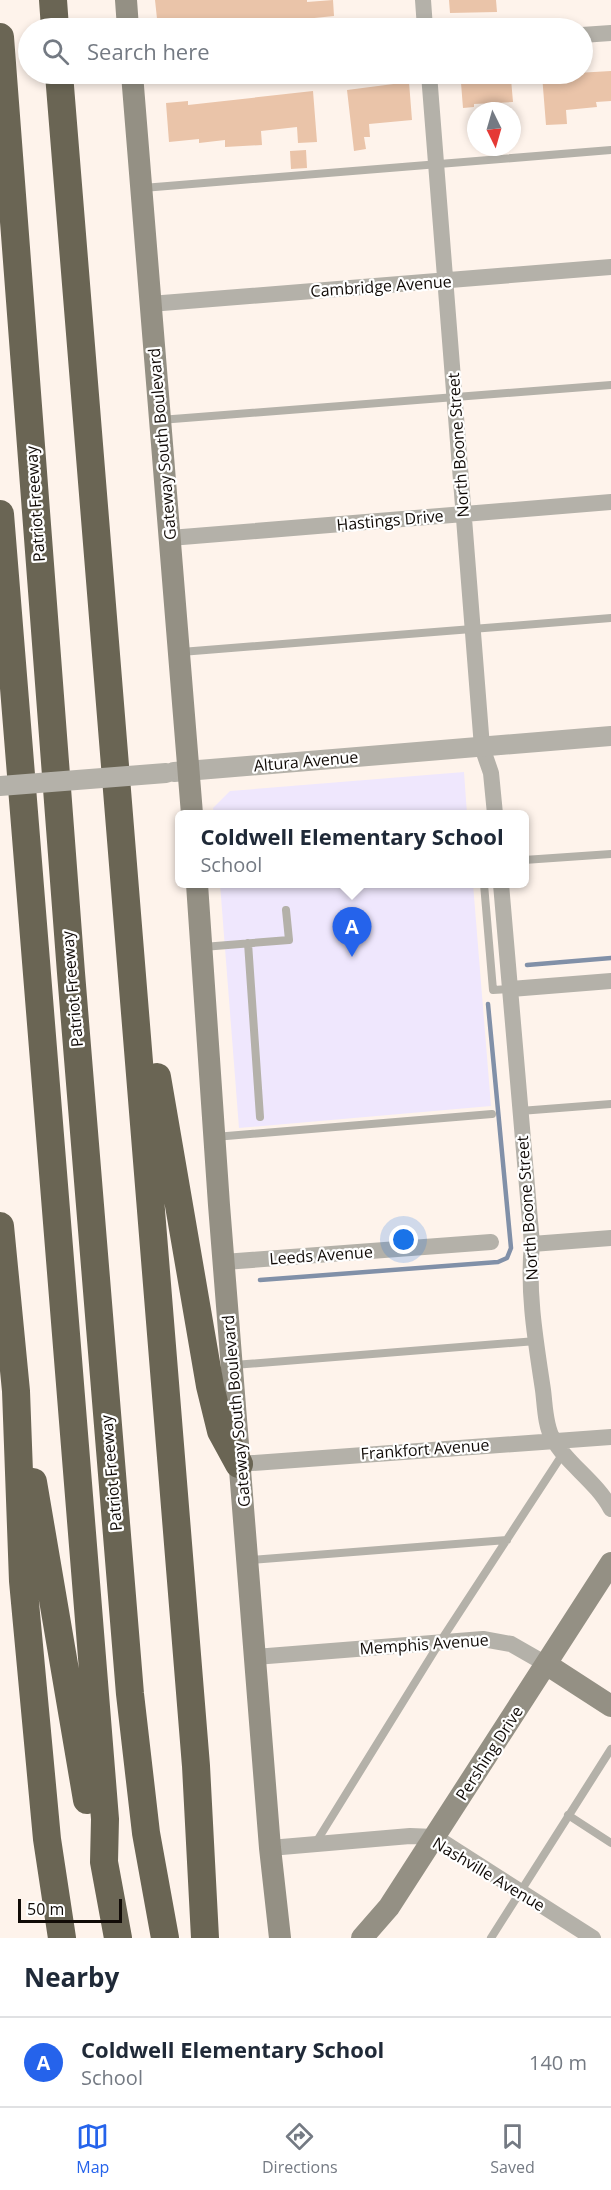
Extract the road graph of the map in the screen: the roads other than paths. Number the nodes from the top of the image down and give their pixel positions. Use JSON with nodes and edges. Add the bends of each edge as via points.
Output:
{"nodes":[{"id":1,"x":53,"y":0,"type":"edge"},
{"id":2,"x":126,"y":0,"type":"edge"},
{"id":3,"x":423,"y":0,"type":"edge"},
{"id":4,"x":55,"y":18,"type":"edge"},
{"id":5,"x":127,"y":18,"type":"edge"},
{"id":6,"x":424,"y":18,"type":"edge"},
{"id":7,"x":611,"y":33,"type":"edge"},
{"id":8,"x":593,"y":34,"type":"edge"},
{"id":9,"x":0,"y":37,"type":"edge"},
{"id":10,"x":60,"y":84,"type":"edge"},
{"id":11,"x":133,"y":84,"type":"edge"},
{"id":12,"x":430,"y":84,"type":"edge"},
{"id":13,"x":611,"y":150,"type":"edge"},
{"id":14,"x":437,"y":163,"type":"junction"},
{"id":15,"x":143,"y":188,"type":"junction"},
{"id":16,"x":611,"y":267,"type":"edge"},
{"id":17,"x":445,"y":280,"type":"junction"},
{"id":18,"x":150,"y":304,"type":"junction"},
{"id":19,"x":611,"y":385,"type":"edge"},
{"id":20,"x":455,"y":396,"type":"junction"},
{"id":21,"x":160,"y":420,"type":"junction"},
{"id":22,"x":611,"y":502,"type":"edge"},
{"id":23,"x":0,"y":514,"type":"edge"},
{"id":24,"x":464,"y":514,"type":"junction"},
{"id":25,"x":170,"y":538,"type":"junction"},
{"id":26,"x":611,"y":618,"type":"edge"},
{"id":27,"x":472,"y":629,"type":"junction"},
{"id":28,"x":179,"y":652,"type":"junction"},
{"id":29,"x":611,"y":736,"type":"edge"},
{"id":30,"x":482,"y":747,"type":"junction"},
{"id":31,"x":189,"y":771,"type":"junction"},
{"id":32,"x":0,"y":786,"type":"edge"},
{"id":33,"x":192,"y":810,"type":"edge"},
{"id":34,"x":495,"y":810,"type":"edge"},
{"id":35,"x":611,"y":854,"type":"edge"},
{"id":36,"x":529,"y":860,"type":"edge"},
{"id":37,"x":197,"y":888,"type":"edge"},
{"id":38,"x":484,"y":888,"type":"edge"},
{"id":39,"x":501,"y":888,"type":"edge"},
{"id":40,"x":286,"y":909,"type":"dead end"},
{"id":41,"x":248,"y":943,"type":"junction"},
{"id":42,"x":202,"y":947,"type":"junction"},
{"id":43,"x":611,"y":981,"type":"edge"},
{"id":44,"x":511,"y":989,"type":"junction"},
{"id":45,"x":138,"y":1045,"type":"junction"},
{"id":46,"x":611,"y":1104,"type":"edge"},
{"id":47,"x":520,"y":1111,"type":"junction"},
{"id":48,"x":492,"y":1114,"type":"dead end"},
{"id":49,"x":260,"y":1116,"type":"dead end"},
{"id":50,"x":215,"y":1137,"type":"junction"},
{"id":51,"x":0,"y":1226,"type":"edge"},
{"id":52,"x":611,"y":1238,"type":"edge"},
{"id":53,"x":491,"y":1242,"type":"dead end"},
{"id":54,"x":532,"y":1244,"type":"junction"},
{"id":55,"x":224,"y":1262,"type":"junction"},
{"id":56,"x":536,"y":1341,"type":"junction"},
{"id":57,"x":232,"y":1365,"type":"junction"},
{"id":58,"x":16,"y":1391,"type":"junction"},
{"id":59,"x":611,"y":1437,"type":"edge"},
{"id":60,"x":553,"y":1439,"type":"junction"},
{"id":61,"x":564,"y":1452,"type":"junction"},
{"id":62,"x":240,"y":1464,"type":"junction"},
{"id":63,"x":611,"y":1509,"type":"edge"},
{"id":64,"x":507,"y":1540,"type":"junction"},
{"id":65,"x":248,"y":1560,"type":"junction"},
{"id":66,"x":611,"y":1563,"type":"edge"},
{"id":67,"x":440,"y":1642,"type":"junction"},
{"id":68,"x":255,"y":1658,"type":"junction"},
{"id":69,"x":546,"y":1664,"type":"junction"},
{"id":70,"x":611,"y":1706,"type":"edge"},
{"id":71,"x":611,"y":1749,"type":"edge"},
{"id":72,"x":568,"y":1815,"type":"junction"},
{"id":73,"x":435,"y":1837,"type":"junction"},
{"id":74,"x":611,"y":1843,"type":"edge"},
{"id":75,"x":315,"y":1845,"type":"junction"},
{"id":76,"x":270,"y":1848,"type":"junction"},
{"id":77,"x":104,"y":1862,"type":"junction"},
{"id":78,"x":519,"y":1891,"type":"junction"},
{"id":79,"x":278,"y":1933,"type":"edge"},
{"id":80,"x":216,"y":1935,"type":"edge"},
{"id":81,"x":62,"y":1938,"type":"edge"},
{"id":82,"x":118,"y":1938,"type":"edge"},
{"id":83,"x":165,"y":1938,"type":"edge"},
{"id":84,"x":362,"y":1938,"type":"edge"},
{"id":85,"x":491,"y":1938,"type":"edge"},
{"id":86,"x":594,"y":1938,"type":"edge"}],
"edges":[{"from":1,"to":4,"type":"highway"},
{"from":2,"to":5,"type":"main road"},
{"from":3,"to":6,"type":"street"},
{"from":7,"to":8,"type":"street"},
{"from":9,"to":83,"type":"highway","name":"Patriot Freeway","via":[[129,1694],[148,1844]]},
{"from":10,"to":45,"type":"highway"},
{"from":11,"to":15,"type":"main road","name":"Gateway South Boulevard"},
{"from":12,"to":14,"type":"street","name":"North Boone Street"},
{"from":13,"to":14,"type":"lane"},
{"from":14,"to":15,"type":"lane"},
{"from":14,"to":17,"type":"street","name":"North Boone Street"},
{"from":15,"to":18,"type":"main road","name":"Gateway South Boulevard"},
{"from":16,"to":17,"type":"street","name":"Cambridge Avenue"},
{"from":17,"to":18,"type":"street","name":"Cambridge Avenue"},
{"from":17,"to":20,"type":"street","name":"North Boone Street"},
{"from":18,"to":21,"type":"main road","name":"Gateway South Boulevard"},
{"from":19,"to":20,"type":"lane"},
{"from":20,"to":21,"type":"lane"},
{"from":20,"to":24,"type":"street","name":"North Boone Street"},
{"from":21,"to":25,"type":"main road","name":"Gateway South Boulevard"},
{"from":22,"to":24,"type":"street","name":"Hastings Drive"},
{"from":23,"to":77,"type":"highway","name":"Patriot Freeway","via":[[104,1807]]},
{"from":24,"to":25,"type":"street","name":"Hastings Drive"},
{"from":24,"to":27,"type":"street","name":"North Boone Street"},
{"from":25,"to":28,"type":"main road","name":"Gateway South Boulevard"},
{"from":26,"to":27,"type":"lane"},
{"from":27,"to":28,"type":"lane"},
{"from":27,"to":30,"type":"street","name":"North Boone Street"},
{"from":28,"to":31,"type":"main road","name":"Gateway South Boulevard"},
{"from":29,"to":30,"type":"street","name":"Altura Avenue"},
{"from":30,"to":31,"type":"street","name":"Altura Avenue"},
{"from":30,"to":34,"type":"street","name":"North Boone Street","via":[[491,773]]},
{"from":31,"to":32,"type":"street","name":"Altura Avenue","bridge":true},
{"from":31,"to":33,"type":"main road","name":"Gateway South Boulevard"},
{"from":35,"to":36,"type":"lane"},
{"from":37,"to":42,"type":"main road","name":"Gateway South Boulevard"},
{"from":38,"to":44,"type":"lane","via":[[493,990]]},
{"from":39,"to":44,"type":"street","name":"North Boone Street"},
{"from":40,"to":41,"type":"lane","via":[[289,940]]},
{"from":41,"to":42,"type":"lane"},
{"from":41,"to":49,"type":"lane"},
{"from":42,"to":50,"type":"main road","name":"Gateway South Boulevard"},
{"from":43,"to":44,"type":"street"},
{"from":44,"to":47,"type":"street","name":"North Boone Street"},
{"from":45,"to":62,"type":"highway","via":[[156,1070],[210,1386],[221,1431]]},
{"from":45,"to":80,"type":"highway","via":[[196,1766]]},
{"from":46,"to":47,"type":"lane"},
{"from":47,"to":54,"type":"street","name":"North Boone Street"},
{"from":48,"to":50,"type":"lane"},
{"from":50,"to":55,"type":"main road","name":"Gateway South Boulevard"},
{"from":51,"to":58,"type":"highway"},
{"from":52,"to":54,"type":"street"},
{"from":53,"to":55,"type":"street","name":"Leeds Avenue"},
{"from":54,"to":56,"type":"street","name":"North Boone Street"},
{"from":55,"to":57,"type":"main road","name":"Gateway South Boulevard"},
{"from":56,"to":57,"type":"lane"},
{"from":56,"to":60,"type":"street","name":"North Boone Street"},
{"from":57,"to":62,"type":"main road","name":"Gateway South Boulevard"},
{"from":58,"to":77,"type":"highway","via":[[90,1822]]},
{"from":58,"to":81,"type":"highway","via":[[22,1581],[47,1839]]},
{"from":59,"to":60,"type":"street","name":"Frankfort Avenue"},
{"from":60,"to":61,"type":"street","name":"North Boone Street"},
{"from":60,"to":62,"type":"street","name":"Frankfort Avenue"},
{"from":61,"to":63,"type":"street","name":"North Boone Street"},
{"from":61,"to":64,"type":"lane"},
{"from":62,"to":65,"type":"main road","name":"Gateway South Boulevard"},
{"from":64,"to":65,"type":"lane"},
{"from":64,"to":67,"type":"lane"},
{"from":65,"to":68,"type":"main road","name":"Gateway South Boulevard"},
{"from":66,"to":69,"type":"main road","name":"Pershing Drive"},
{"from":67,"to":68,"type":"street","name":"Memphis Avenue"},
{"from":67,"to":69,"type":"street","name":"Memphis Avenue","via":[[499,1640]]},
{"from":67,"to":75,"type":"lane"},
{"from":68,"to":76,"type":"main road","name":"Gateway South Boulevard"},
{"from":69,"to":70,"type":"main road","name":"Memphis Avenue"},
{"from":69,"to":73,"type":"main road","name":"Pershing Drive"},
{"from":71,"to":72,"type":"lane"},
{"from":72,"to":74,"type":"lane"},
{"from":72,"to":78,"type":"lane"},
{"from":73,"to":75,"type":"street","name":"Nashville Avenue"},
{"from":73,"to":78,"type":"street","name":"Nashville Avenue"},
{"from":73,"to":84,"type":"main road","name":"Pershing Drive","via":[[389,1907]]},
{"from":75,"to":76,"type":"street","name":"Nashville Avenue"},
{"from":76,"to":79,"type":"main road","name":"Gateway South Boulevard"},
{"from":77,"to":82,"type":"highway","name":"Patriot Freeway"},
{"from":78,"to":85,"type":"lane"},
{"from":78,"to":86,"type":"street","name":"Nashville Avenue"}]}
